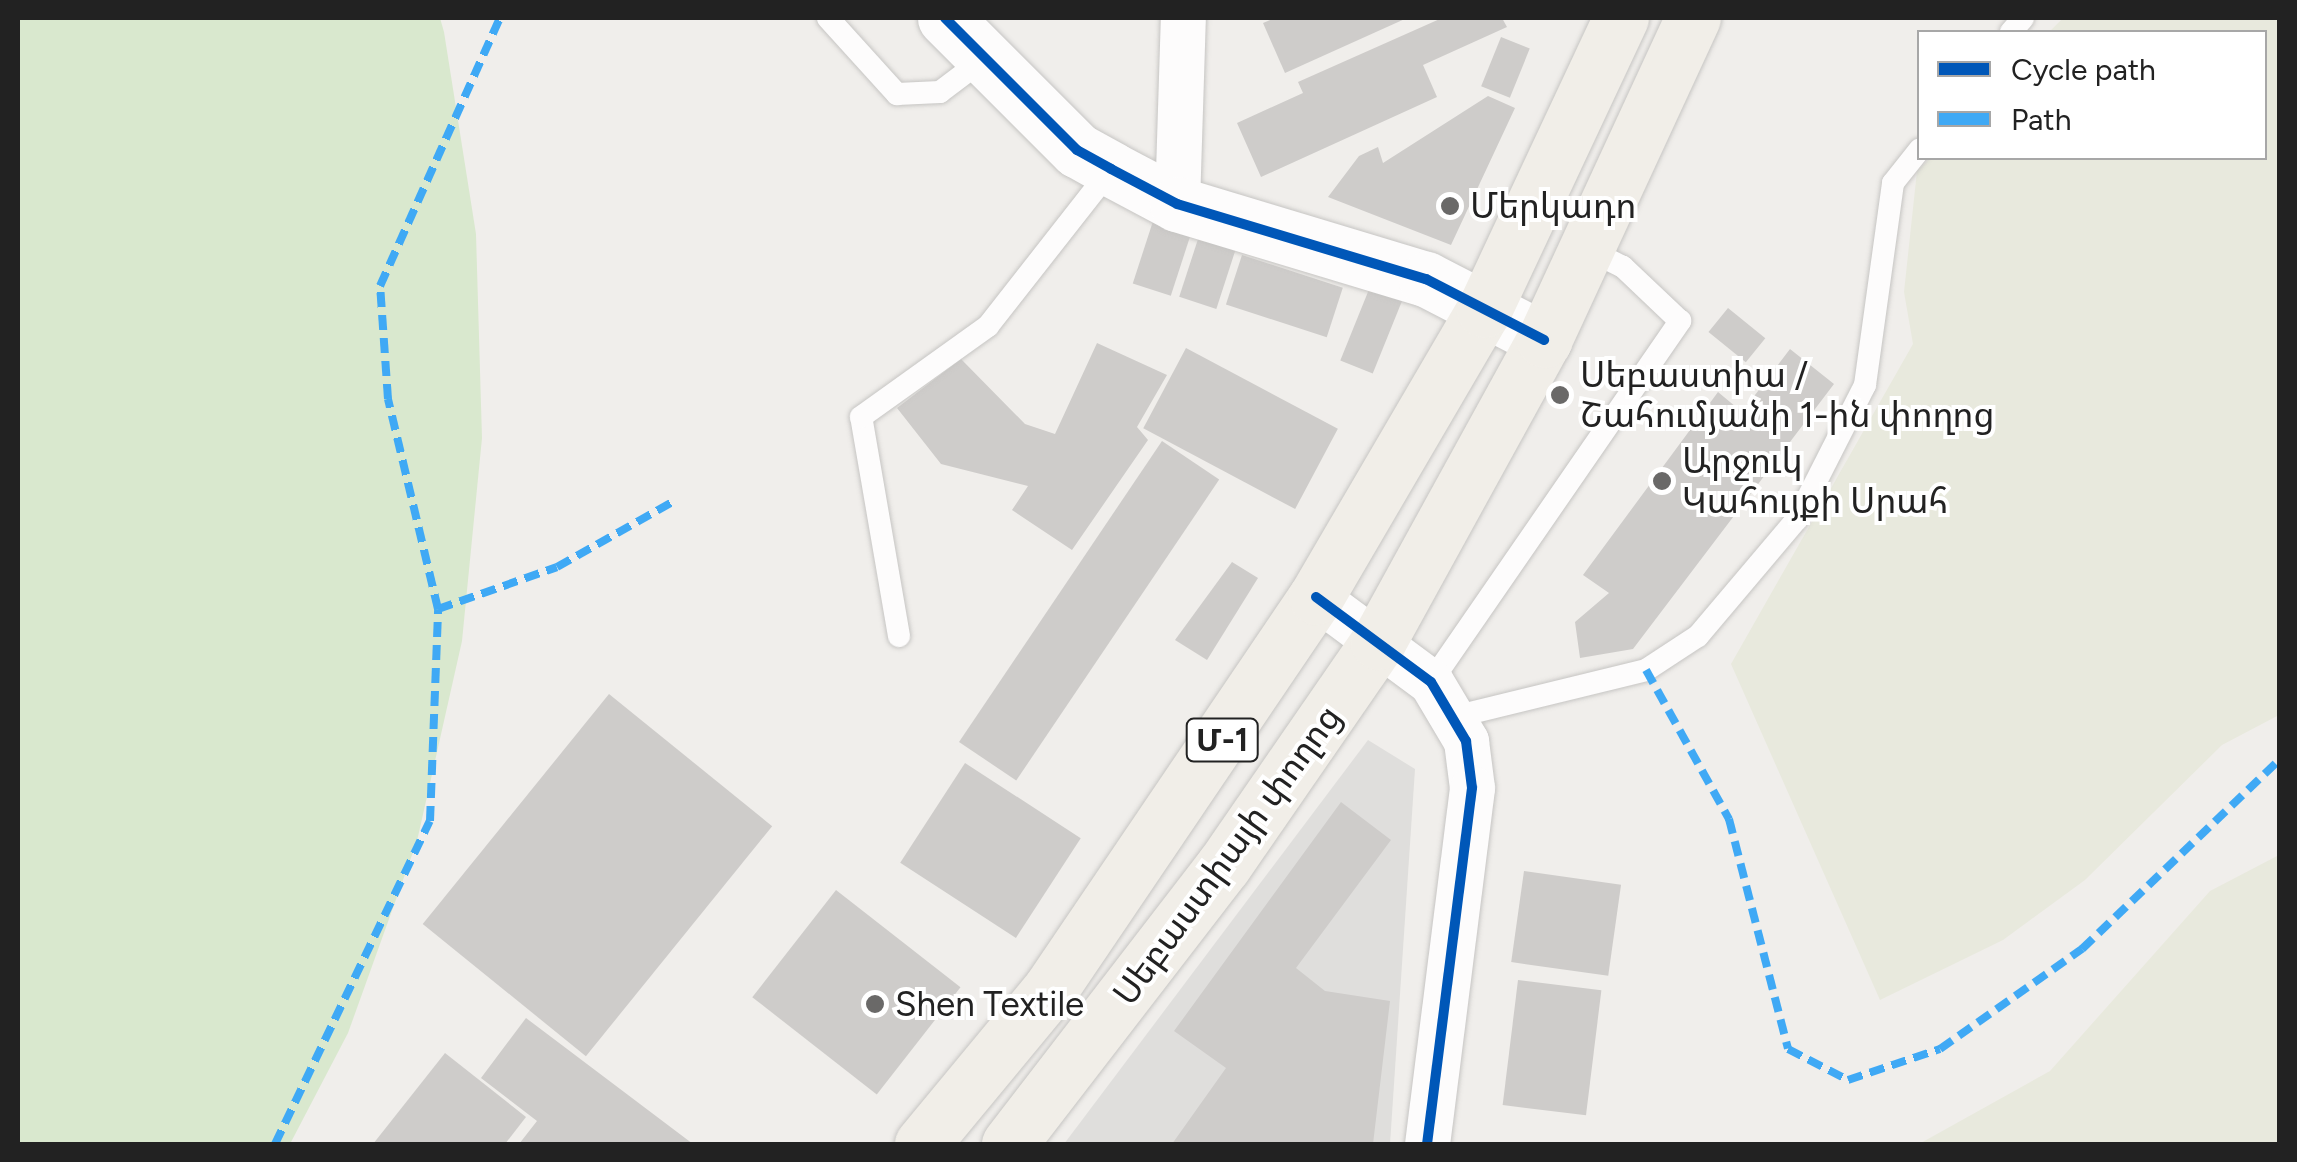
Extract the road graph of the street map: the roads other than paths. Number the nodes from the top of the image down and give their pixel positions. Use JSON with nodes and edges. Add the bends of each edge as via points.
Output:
{"nodes":[{"id":1,"x":828,"y":18,"type":"edge"},
{"id":2,"x":945,"y":18,"type":"edge"},
{"id":3,"x":1183,"y":18,"type":"edge"},
{"id":4,"x":1621,"y":18,"type":"edge"},
{"id":5,"x":1694,"y":18,"type":"edge"},
{"id":6,"x":985,"y":58,"type":"junction"},
{"id":7,"x":1917,"y":152,"type":"edge"},
{"id":8,"x":1111,"y":169,"type":"junction"},
{"id":9,"x":1177,"y":204,"type":"junction"},
{"id":10,"x":1587,"y":249,"type":"junction"},
{"id":11,"x":1484,"y":310,"type":"junction"},
{"id":12,"x":1544,"y":340,"type":"junction"},
{"id":13,"x":1316,"y":597,"type":"junction"},
{"id":14,"x":899,"y":636,"type":"dead end"},
{"id":15,"x":1378,"y":642,"type":"junction"},
{"id":16,"x":1444,"y":699,"type":"junction"},
{"id":17,"x":922,"y":1144,"type":"edge"},
{"id":18,"x":1009,"y":1144,"type":"edge"},
{"id":19,"x":1427,"y":1144,"type":"edge"}],
"edges":[{"from":1,"to":6,"type":"lane","via":[[898,94],[940,92]]},
{"from":2,"to":6,"type":"street"},
{"from":3,"to":9,"type":"street"},
{"from":4,"to":11,"type":"main road","name":"Սեբաստիայի փողոց","number":"Մ-1"},
{"from":5,"to":10,"type":"main road","name":"Սեբաստիայի փողոց","number":"Մ-1"},
{"from":6,"to":8,"type":"street","via":[[1077,150]]},
{"from":7,"to":16,"type":"lane","via":[[1892,182],[1866,386],[1798,519],[1698,636],[1646,670]]},
{"from":8,"to":9,"type":"street"},
{"from":8,"to":14,"type":"lane","via":[[988,326],[860,417]]},
{"from":9,"to":11,"type":"street","via":[[1426,279]]},
{"from":10,"to":12,"type":"main road","name":"Սեբաստիայի փողոց","number":"Մ-1"},
{"from":10,"to":16,"type":"lane","via":[[1622,268],[1680,321]]},
{"from":11,"to":12,"type":"street"},
{"from":11,"to":13,"type":"main road","name":"Սեբաստիայի փողոց","number":"Մ-1"},
{"from":12,"to":15,"type":"main road","name":"Սեբաստիայի փողոց","number":"Մ-1"},
{"from":13,"to":15,"type":"street"},
{"from":13,"to":17,"type":"main road","name":"Սեբաստիայի փողոց","number":"Մ-1","via":[[1051,988]]},
{"from":15,"to":16,"type":"street"},
{"from":15,"to":18,"type":"main road","name":"Սեբաստիայի փողոց","number":"Մ-1","via":[[1224,865]]},
{"from":16,"to":19,"type":"street","via":[[1472,788]]}]}
